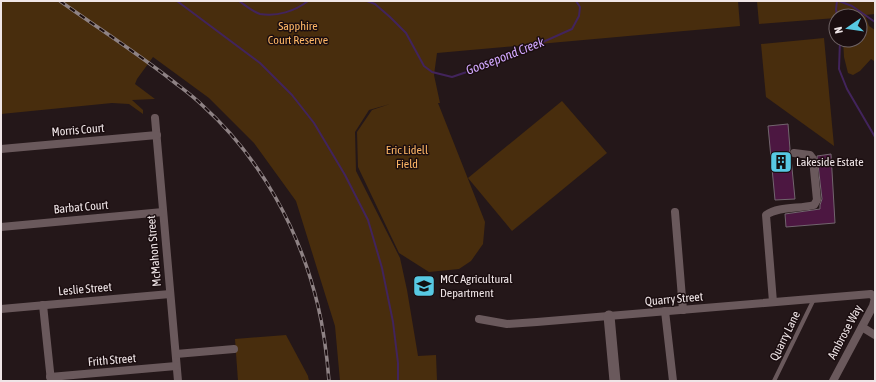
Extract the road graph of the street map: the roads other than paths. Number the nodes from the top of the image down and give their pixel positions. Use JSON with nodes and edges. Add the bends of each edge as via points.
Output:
{"nodes":[{"id":1,"x":155,"y":118,"type":"dead end"},
{"id":2,"x":157,"y":135,"type":"junction"},
{"id":3,"x":1,"y":149,"type":"edge"},
{"id":4,"x":794,"y":153,"type":"dead end"},
{"id":5,"x":163,"y":212,"type":"junction"},
{"id":6,"x":675,"y":212,"type":"dead end"},
{"id":7,"x":1,"y":227,"type":"edge"},
{"id":8,"x":170,"y":294,"type":"junction"},
{"id":9,"x":871,"y":294,"type":"joint"},
{"id":10,"x":814,"y":299,"type":"junction"},
{"id":11,"x":773,"y":302,"type":"junction"},
{"id":12,"x":43,"y":305,"type":"junction"},
{"id":13,"x":1,"y":308,"type":"edge"},
{"id":14,"x":683,"y":310,"type":"junction"},
{"id":15,"x":665,"y":311,"type":"junction"},
{"id":16,"x":609,"y":316,"type":"junction"},
{"id":17,"x":479,"y":320,"type":"dead end"},
{"id":18,"x":862,"y":327,"type":"junction"},
{"id":19,"x":875,"y":335,"type":"edge"},
{"id":20,"x":234,"y":349,"type":"dead end"},
{"id":21,"x":176,"y":354,"type":"junction"},
{"id":22,"x":176,"y":366,"type":"junction"},
{"id":23,"x":50,"y":379,"type":"edge"},
{"id":24,"x":178,"y":381,"type":"edge"},
{"id":25,"x":615,"y":381,"type":"edge"},
{"id":26,"x":672,"y":381,"type":"edge"},
{"id":27,"x":774,"y":381,"type":"edge"},
{"id":28,"x":833,"y":381,"type":"edge"}],
"edges":[{"from":1,"to":2,"type":"street","name":"McMahon Street"},
{"from":2,"to":3,"type":"street","name":"Morris Court"},
{"from":2,"to":5,"type":"street","name":"McMahon Street"},
{"from":4,"to":11,"type":"street","via":[[810,155],[813,159],[816,200],[814,205],[775,210],[766,215]]},
{"from":5,"to":7,"type":"street","name":"Barbat Court"},
{"from":5,"to":8,"type":"street","name":"McMahon Street"},
{"from":6,"to":14,"type":"street"},
{"from":8,"to":12,"type":"street","name":"Leslie Street"},
{"from":8,"to":21,"type":"street","name":"McMahon Street"},
{"from":9,"to":10,"type":"street","name":"Quarry Street"},
{"from":9,"to":18,"type":"street","name":"Ambrose Way","via":[[875,301]]},
{"from":10,"to":11,"type":"street","name":"Quarry Street"},
{"from":10,"to":27,"type":"lane","name":"Quarry Lane"},
{"from":11,"to":14,"type":"street","name":"Quarry Street"},
{"from":12,"to":13,"type":"street","name":"Leslie Street"},
{"from":12,"to":23,"type":"street"},
{"from":14,"to":15,"type":"street","name":"Quarry Street"},
{"from":15,"to":16,"type":"street","name":"Quarry Street"},
{"from":15,"to":26,"type":"street"},
{"from":16,"to":17,"type":"street","name":"Quarry Street","via":[[507,324]]},
{"from":16,"to":25,"type":"street"},
{"from":18,"to":19,"type":"street"},
{"from":18,"to":28,"type":"street","name":"Ambrose Way"},
{"from":20,"to":21,"type":"street"},
{"from":21,"to":22,"type":"street","name":"McMahon Street"},
{"from":22,"to":23,"type":"street","name":"Frith Street"},
{"from":22,"to":24,"type":"street","name":"McMahon Street"}]}
